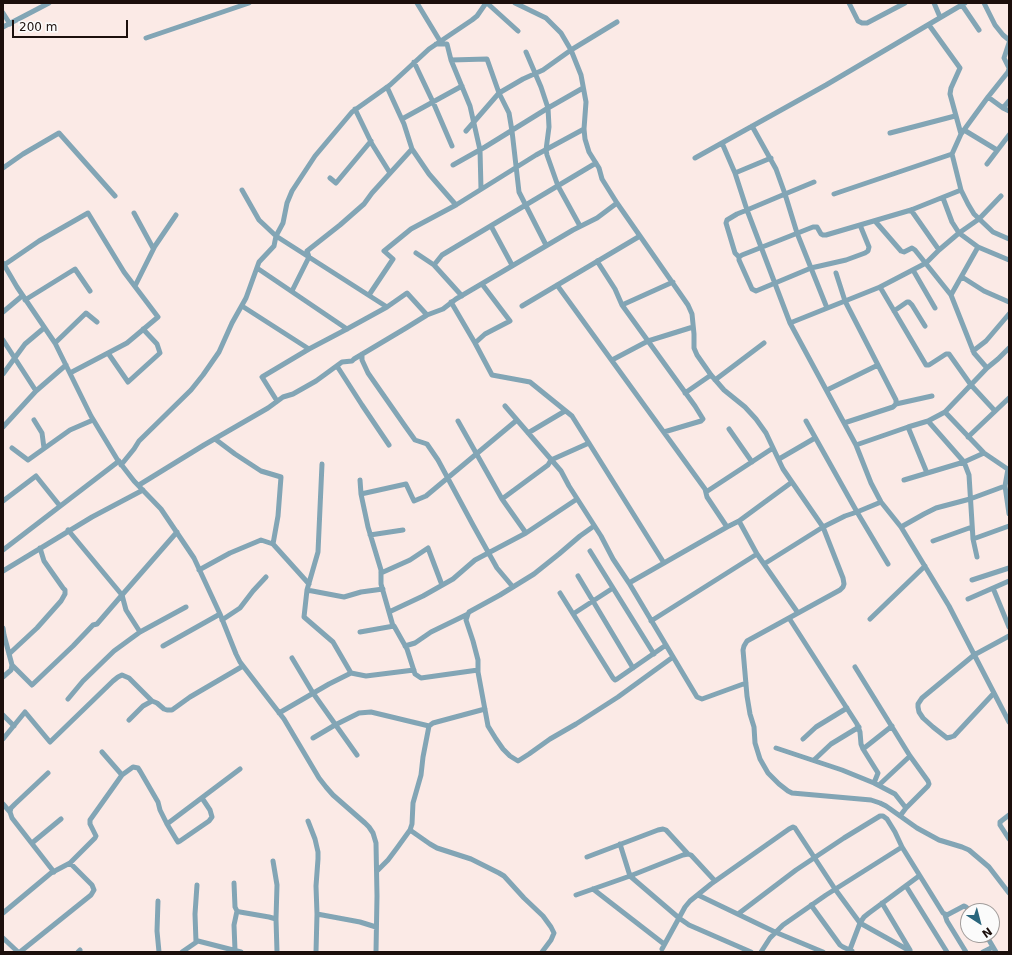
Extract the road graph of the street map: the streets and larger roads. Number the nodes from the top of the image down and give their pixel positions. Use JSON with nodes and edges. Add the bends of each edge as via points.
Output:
{"nodes":[{"id":1,"x":47,"y":3,"type":"edge"},
{"id":2,"x":249,"y":3,"type":"edge"},
{"id":3,"x":417,"y":3,"type":"edge"},
{"id":4,"x":486,"y":3,"type":"edge"},
{"id":5,"x":515,"y":3,"type":"edge"},
{"id":6,"x":849,"y":3,"type":"edge"},
{"id":7,"x":905,"y":3,"type":"edge"},
{"id":8,"x":934,"y":3,"type":"edge"},
{"id":9,"x":984,"y":3,"type":"edge"},
{"id":10,"x":963,"y":4,"type":"edge"},
{"id":11,"x":894,"y":6,"type":"edge"},
{"id":12,"x":3,"y":13,"type":"edge"},
{"id":13,"x":940,"y":17,"type":"junction"},
{"id":14,"x":616,"y":22,"type":"dead end"},
{"id":15,"x":10,"y":24,"type":"junction"},
{"id":16,"x":929,"y":25,"type":"junction"},
{"id":17,"x":3,"y":27,"type":"edge"},
{"id":18,"x":979,"y":30,"type":"dead end"},
{"id":19,"x":518,"y":31,"type":"dead end"},
{"id":20,"x":146,"y":38,"type":"dead end"},
{"id":21,"x":1009,"y":42,"type":"edge"},
{"id":22,"x":438,"y":43,"type":"junction"},
{"id":23,"x":571,"y":50,"type":"junction"},
{"id":24,"x":526,"y":52,"type":"dead end"},
{"id":25,"x":451,"y":60,"type":"junction"},
{"id":26,"x":414,"y":62,"type":"junction"},
{"id":27,"x":1009,"y":69,"type":"edge"},
{"id":28,"x":536,"y":73,"type":"junction"},
{"id":29,"x":462,"y":86,"type":"junction"},
{"id":30,"x":387,"y":87,"type":"junction"},
{"id":31,"x":583,"y":88,"type":"junction"},
{"id":32,"x":499,"y":92,"type":"junction"},
{"id":33,"x":988,"y":97,"type":"junction"},
{"id":34,"x":1009,"y":101,"type":"edge"},
{"id":35,"x":433,"y":102,"type":"junction"},
{"id":36,"x":548,"y":108,"type":"junction"},
{"id":37,"x":1003,"y":108,"type":"junction"},
{"id":38,"x":355,"y":109,"type":"junction"},
{"id":39,"x":1009,"y":111,"type":"edge"},
{"id":40,"x":955,"y":116,"type":"junction"},
{"id":41,"x":402,"y":119,"type":"junction"},
{"id":42,"x":474,"y":121,"type":"junction"},
{"id":43,"x":752,"y":126,"type":"junction"},
{"id":44,"x":584,"y":129,"type":"junction"},
{"id":45,"x":466,"y":131,"type":"dead end"},
{"id":46,"x":512,"y":131,"type":"junction"},
{"id":47,"x":963,"y":132,"type":"junction"},
{"id":48,"x":890,"y":133,"type":"dead end"},
{"id":49,"x":1009,"y":135,"type":"edge"},
{"id":50,"x":371,"y":141,"type":"junction"},
{"id":51,"x":722,"y":143,"type":"junction"},
{"id":52,"x":452,"y":146,"type":"dead end"},
{"id":53,"x":412,"y":149,"type":"junction"},
{"id":54,"x":480,"y":150,"type":"junction"},
{"id":55,"x":546,"y":150,"type":"junction"},
{"id":56,"x":997,"y":150,"type":"junction"},
{"id":57,"x":952,"y":154,"type":"junction"},
{"id":58,"x":696,"y":158,"type":"dead end"},
{"id":59,"x":770,"y":158,"type":"junction"},
{"id":60,"x":596,"y":163,"type":"junction"},
{"id":61,"x":987,"y":164,"type":"dead end"},
{"id":62,"x":453,"y":165,"type":"dead end"},
{"id":63,"x":3,"y":168,"type":"edge"},
{"id":64,"x":516,"y":168,"type":"junction"},
{"id":65,"x":390,"y":173,"type":"junction"},
{"id":66,"x":735,"y":174,"type":"junction"},
{"id":67,"x":330,"y":178,"type":"dead end"},
{"id":68,"x":814,"y":182,"type":"dead end"},
{"id":69,"x":558,"y":186,"type":"junction"},
{"id":70,"x":482,"y":189,"type":"junction"},
{"id":71,"x":242,"y":190,"type":"dead end"},
{"id":72,"x":961,"y":190,"type":"junction"},
{"id":73,"x":785,"y":194,"type":"junction"},
{"id":74,"x":834,"y":194,"type":"dead end"},
{"id":75,"x":115,"y":196,"type":"dead end"},
{"id":76,"x":1001,"y":196,"type":"dead end"},
{"id":77,"x":943,"y":198,"type":"junction"},
{"id":78,"x":617,"y":204,"type":"junction"},
{"id":79,"x":456,"y":205,"type":"junction"},
{"id":80,"x":526,"y":205,"type":"junction"},
{"id":81,"x":747,"y":210,"type":"junction"},
{"id":82,"x":911,"y":210,"type":"junction"},
{"id":83,"x":134,"y":213,"type":"dead end"},
{"id":84,"x":176,"y":214,"type":"dead end"},
{"id":85,"x":978,"y":219,"type":"junction"},
{"id":86,"x":875,"y":221,"type":"junction"},
{"id":87,"x":860,"y":225,"type":"junction"},
{"id":88,"x":491,"y":226,"type":"junction"},
{"id":89,"x":580,"y":226,"type":"junction"},
{"id":90,"x":798,"y":232,"type":"junction"},
{"id":91,"x":959,"y":233,"type":"junction"},
{"id":92,"x":276,"y":236,"type":"junction"},
{"id":93,"x":640,"y":236,"type":"junction"},
{"id":94,"x":1009,"y":239,"type":"edge"},
{"id":95,"x":546,"y":245,"type":"junction"},
{"id":96,"x":761,"y":247,"type":"junction"},
{"id":97,"x":978,"y":247,"type":"junction"},
{"id":98,"x":154,"y":248,"type":"junction"},
{"id":99,"x":939,"y":250,"type":"junction"},
{"id":100,"x":416,"y":253,"type":"dead end"},
{"id":101,"x":309,"y":257,"type":"junction"},
{"id":102,"x":739,"y":257,"type":"junction"},
{"id":103,"x":1009,"y":260,"type":"edge"},
{"id":104,"x":597,"y":261,"type":"junction"},
{"id":105,"x":4,"y":264,"type":"edge"},
{"id":106,"x":926,"y":264,"type":"junction"},
{"id":107,"x":434,"y":265,"type":"junction"},
{"id":108,"x":512,"y":266,"type":"junction"},
{"id":109,"x":257,"y":268,"type":"junction"},
{"id":110,"x":811,"y":268,"type":"junction"},
{"id":111,"x":913,"y":270,"type":"junction"},
{"id":112,"x":836,"y":273,"type":"dead end"},
{"id":113,"x":962,"y":277,"type":"junction"},
{"id":114,"x":673,"y":282,"type":"junction"},
{"id":115,"x":775,"y":283,"type":"junction"},
{"id":116,"x":482,"y":284,"type":"junction"},
{"id":117,"x":557,"y":285,"type":"junction"},
{"id":118,"x":135,"y":286,"type":"junction"},
{"id":119,"x":880,"y":287,"type":"junction"},
{"id":120,"x":90,"y":291,"type":"dead end"},
{"id":121,"x":292,"y":291,"type":"junction"},
{"id":122,"x":369,"y":295,"type":"junction"},
{"id":123,"x":951,"y":295,"type":"junction"},
{"id":124,"x":462,"y":296,"type":"junction"},
{"id":125,"x":23,"y":298,"type":"junction"},
{"id":126,"x":845,"y":301,"type":"junction"},
{"id":127,"x":451,"y":302,"type":"junction"},
{"id":128,"x":1009,"y":302,"type":"edge"},
{"id":129,"x":622,"y":305,"type":"junction"},
{"id":130,"x":242,"y":306,"type":"junction"},
{"id":131,"x":387,"y":306,"type":"junction"},
{"id":132,"x":522,"y":306,"type":"dead end"},
{"id":133,"x":827,"y":308,"type":"junction"},
{"id":134,"x":935,"y":308,"type":"dead end"},
{"id":135,"x":894,"y":311,"type":"junction"},
{"id":136,"x":3,"y":312,"type":"edge"},
{"id":137,"x":1009,"y":314,"type":"edge"},
{"id":138,"x":427,"y":315,"type":"junction"},
{"id":139,"x":97,"y":322,"type":"dead end"},
{"id":140,"x":790,"y":323,"type":"junction"},
{"id":141,"x":925,"y":326,"type":"dead end"},
{"id":142,"x":693,"y":327,"type":"junction"},
{"id":143,"x":44,"y":328,"type":"junction"},
{"id":144,"x":143,"y":329,"type":"junction"},
{"id":145,"x":347,"y":330,"type":"junction"},
{"id":146,"x":3,"y":340,"type":"edge"},
{"id":147,"x":648,"y":342,"type":"junction"},
{"id":148,"x":475,"y":343,"type":"junction"},
{"id":149,"x":764,"y":343,"type":"dead end"},
{"id":150,"x":55,"y":344,"type":"junction"},
{"id":151,"x":1009,"y":348,"type":"edge"},
{"id":152,"x":309,"y":349,"type":"junction"},
{"id":153,"x":973,"y":351,"type":"junction"},
{"id":154,"x":108,"y":353,"type":"junction"},
{"id":155,"x":361,"y":357,"type":"junction"},
{"id":156,"x":14,"y":358,"type":"junction"},
{"id":157,"x":612,"y":360,"type":"junction"},
{"id":158,"x":66,"y":365,"type":"junction"},
{"id":159,"x":337,"y":366,"type":"junction"},
{"id":160,"x":878,"y":366,"type":"junction"},
{"id":161,"x":987,"y":368,"type":"junction"},
{"id":162,"x":70,"y":373,"type":"junction"},
{"id":163,"x":3,"y":374,"type":"edge"},
{"id":164,"x":710,"y":375,"type":"junction"},
{"id":165,"x":714,"y":380,"type":"junction"},
{"id":166,"x":971,"y":385,"type":"junction"},
{"id":167,"x":826,"y":390,"type":"junction"},
{"id":168,"x":36,"y":391,"type":"junction"},
{"id":169,"x":685,"y":393,"type":"junction"},
{"id":170,"x":932,"y":396,"type":"dead end"},
{"id":171,"x":1009,"y":398,"type":"edge"},
{"id":172,"x":277,"y":401,"type":"junction"},
{"id":173,"x":896,"y":404,"type":"junction"},
{"id":174,"x":505,"y":406,"type":"dead end"},
{"id":175,"x":565,"y":410,"type":"junction"},
{"id":176,"x":995,"y":411,"type":"junction"},
{"id":177,"x":945,"y":412,"type":"junction"},
{"id":178,"x":34,"y":420,"type":"dead end"},
{"id":179,"x":93,"y":420,"type":"junction"},
{"id":180,"x":517,"y":420,"type":"junction"},
{"id":181,"x":458,"y":421,"type":"dead end"},
{"id":182,"x":806,"y":421,"type":"dead end"},
{"id":183,"x":928,"y":421,"type":"junction"},
{"id":184,"x":844,"y":423,"type":"junction"},
{"id":185,"x":3,"y":427,"type":"edge"},
{"id":186,"x":908,"y":427,"type":"junction"},
{"id":187,"x":729,"y":429,"type":"dead end"},
{"id":188,"x":664,"y":432,"type":"junction"},
{"id":189,"x":528,"y":433,"type":"junction"},
{"id":190,"x":968,"y":437,"type":"junction"},
{"id":191,"x":815,"y":438,"type":"junction"},
{"id":192,"x":215,"y":439,"type":"junction"},
{"id":193,"x":589,"y":443,"type":"junction"},
{"id":194,"x":389,"y":445,"type":"dead end"},
{"id":195,"x":856,"y":446,"type":"junction"},
{"id":196,"x":12,"y":448,"type":"dead end"},
{"id":197,"x":44,"y":448,"type":"junction"},
{"id":198,"x":773,"y":448,"type":"junction"},
{"id":199,"x":984,"y":453,"type":"junction"},
{"id":200,"x":477,"y":454,"type":"junction"},
{"id":201,"x":779,"y":459,"type":"junction"},
{"id":202,"x":551,"y":460,"type":"junction"},
{"id":203,"x":752,"y":462,"type":"junction"},
{"id":204,"x":964,"y":462,"type":"junction"},
{"id":205,"x":120,"y":463,"type":"junction"},
{"id":206,"x":322,"y":464,"type":"dead end"},
{"id":207,"x":1009,"y":469,"type":"edge"},
{"id":208,"x":927,"y":473,"type":"junction"},
{"id":209,"x":448,"y":479,"type":"junction"},
{"id":210,"x":360,"y":480,"type":"dead end"},
{"id":211,"x":904,"y":480,"type":"dead end"},
{"id":212,"x":792,"y":482,"type":"junction"},
{"id":213,"x":139,"y":485,"type":"junction"},
{"id":214,"x":1005,"y":486,"type":"junction"},
{"id":215,"x":143,"y":490,"type":"junction"},
{"id":216,"x":706,"y":492,"type":"junction"},
{"id":217,"x":361,"y":494,"type":"junction"},
{"id":218,"x":502,"y":499,"type":"junction"},
{"id":219,"x":577,"y":499,"type":"junction"},
{"id":220,"x":970,"y":499,"type":"junction"},
{"id":221,"x":3,"y":501,"type":"edge"},
{"id":222,"x":882,"y":502,"type":"junction"},
{"id":223,"x":60,"y":506,"type":"junction"},
{"id":224,"x":857,"y":512,"type":"junction"},
{"id":225,"x":1009,"y":514,"type":"edge"},
{"id":226,"x":739,"y":521,"type":"junction"},
{"id":227,"x":594,"y":526,"type":"junction"},
{"id":228,"x":1009,"y":526,"type":"edge"},
{"id":229,"x":727,"y":527,"type":"junction"},
{"id":230,"x":823,"y":527,"type":"junction"},
{"id":231,"x":901,"y":527,"type":"junction"},
{"id":232,"x":972,"y":528,"type":"junction"},
{"id":233,"x":68,"y":530,"type":"junction"},
{"id":234,"x":403,"y":530,"type":"dead end"},
{"id":235,"x":177,"y":532,"type":"junction"},
{"id":236,"x":526,"y":533,"type":"junction"},
{"id":237,"x":370,"y":535,"type":"junction"},
{"id":238,"x":973,"y":539,"type":"junction"},
{"id":239,"x":933,"y":541,"type":"dead end"},
{"id":240,"x":273,"y":544,"type":"junction"},
{"id":241,"x":40,"y":548,"type":"junction"},
{"id":242,"x":3,"y":550,"type":"edge"},
{"id":243,"x":590,"y":551,"type":"dead end"},
{"id":244,"x":489,"y":553,"type":"junction"},
{"id":245,"x":757,"y":554,"type":"junction"},
{"id":246,"x":976,"y":557,"type":"dead end"},
{"id":247,"x":664,"y":563,"type":"junction"},
{"id":248,"x":764,"y":564,"type":"junction"},
{"id":249,"x":888,"y":564,"type":"dead end"},
{"id":250,"x":925,"y":566,"type":"junction"},
{"id":251,"x":1009,"y":568,"type":"edge"},
{"id":252,"x":199,"y":570,"type":"junction"},
{"id":253,"x":3,"y":571,"type":"edge"},
{"id":254,"x":381,"y":573,"type":"junction"},
{"id":255,"x":578,"y":576,"type":"dead end"},
{"id":256,"x":266,"y":577,"type":"dead end"},
{"id":257,"x":972,"y":580,"type":"dead end"},
{"id":258,"x":1009,"y":581,"type":"edge"},
{"id":259,"x":629,"y":583,"type":"junction"},
{"id":260,"x":442,"y":585,"type":"junction"},
{"id":261,"x":308,"y":587,"type":"junction"},
{"id":262,"x":513,"y":587,"type":"junction"},
{"id":263,"x":613,"y":588,"type":"junction"},
{"id":264,"x":994,"y":588,"type":"junction"},
{"id":265,"x":383,"y":589,"type":"junction"},
{"id":266,"x":560,"y":593,"type":"dead end"},
{"id":267,"x":122,"y":595,"type":"junction"},
{"id":268,"x":968,"y":599,"type":"dead end"},
{"id":269,"x":593,"y":601,"type":"junction"},
{"id":270,"x":186,"y":607,"type":"dead end"},
{"id":271,"x":389,"y":612,"type":"junction"},
{"id":272,"x":798,"y":613,"type":"junction"},
{"id":273,"x":220,"y":614,"type":"junction"},
{"id":274,"x":468,"y":614,"type":"junction"},
{"id":275,"x":573,"y":614,"type":"junction"},
{"id":276,"x":789,"y":618,"type":"junction"},
{"id":277,"x":870,"y":619,"type":"dead end"},
{"id":278,"x":222,"y":620,"type":"junction"},
{"id":279,"x":651,"y":621,"type":"junction"},
{"id":280,"x":393,"y":626,"type":"junction"},
{"id":281,"x":1009,"y":627,"type":"edge"},
{"id":282,"x":3,"y":628,"type":"edge"},
{"id":283,"x":140,"y":632,"type":"junction"},
{"id":284,"x":360,"y":632,"type":"dead end"},
{"id":285,"x":3,"y":635,"type":"edge"},
{"id":286,"x":1009,"y":636,"type":"edge"},
{"id":287,"x":163,"y":646,"type":"dead end"},
{"id":288,"x":405,"y":646,"type":"junction"},
{"id":289,"x":666,"y":646,"type":"junction"},
{"id":290,"x":9,"y":654,"type":"junction"},
{"id":291,"x":654,"y":654,"type":"junction"},
{"id":292,"x":974,"y":655,"type":"junction"},
{"id":293,"x":673,"y":657,"type":"junction"},
{"id":294,"x":292,"y":658,"type":"dead end"},
{"id":295,"x":12,"y":665,"type":"junction"},
{"id":296,"x":243,"y":666,"type":"junction"},
{"id":297,"x":856,"y":667,"type":"dead end"},
{"id":298,"x":633,"y":668,"type":"junction"},
{"id":299,"x":414,"y":670,"type":"junction"},
{"id":300,"x":478,"y":670,"type":"junction"},
{"id":301,"x":350,"y":673,"type":"junction"},
{"id":302,"x":3,"y":677,"type":"edge"},
{"id":303,"x":746,"y":683,"type":"junction"},
{"id":304,"x":313,"y":693,"type":"junction"},
{"id":305,"x":994,"y":693,"type":"junction"},
{"id":306,"x":68,"y":699,"type":"dead end"},
{"id":307,"x":152,"y":701,"type":"junction"},
{"id":308,"x":847,"y":708,"type":"junction"},
{"id":309,"x":485,"y":709,"type":"junction"},
{"id":310,"x":279,"y":713,"type":"junction"},
{"id":311,"x":3,"y":715,"type":"edge"},
{"id":312,"x":129,"y":720,"type":"dead end"},
{"id":313,"x":1009,"y":722,"type":"edge"},
{"id":314,"x":335,"y":725,"type":"junction"},
{"id":315,"x":14,"y":726,"type":"junction"},
{"id":316,"x":429,"y":726,"type":"junction"},
{"id":317,"x":892,"y":726,"type":"junction"},
{"id":318,"x":859,"y":727,"type":"junction"},
{"id":319,"x":3,"y":738,"type":"edge"},
{"id":320,"x":313,"y":738,"type":"dead end"},
{"id":321,"x":803,"y":739,"type":"dead end"},
{"id":322,"x":776,"y":748,"type":"dead end"},
{"id":323,"x":863,"y":749,"type":"junction"},
{"id":324,"x":102,"y":752,"type":"dead end"},
{"id":325,"x":356,"y":755,"type":"dead end"},
{"id":326,"x":910,"y":756,"type":"junction"},
{"id":327,"x":814,"y":760,"type":"junction"},
{"id":328,"x":240,"y":769,"type":"dead end"},
{"id":329,"x":48,"y":773,"type":"dead end"},
{"id":330,"x":122,"y":775,"type":"junction"},
{"id":331,"x":877,"y":784,"type":"junction"},
{"id":332,"x":202,"y":798,"type":"junction"},
{"id":333,"x":3,"y":804,"type":"edge"},
{"id":334,"x":906,"y":808,"type":"junction"},
{"id":335,"x":10,"y":812,"type":"junction"},
{"id":336,"x":1009,"y":815,"type":"edge"},
{"id":337,"x":900,"y":816,"type":"junction"},
{"id":338,"x":61,"y":819,"type":"dead end"},
{"id":339,"x":308,"y":821,"type":"dead end"},
{"id":340,"x":167,"y":824,"type":"junction"},
{"id":341,"x":410,"y":830,"type":"junction"},
{"id":342,"x":1009,"y":839,"type":"edge"},
{"id":343,"x":32,"y":843,"type":"junction"},
{"id":344,"x":620,"y":844,"type":"junction"},
{"id":345,"x":902,"y":848,"type":"junction"},
{"id":346,"x":688,"y":854,"type":"junction"},
{"id":347,"x":587,"y":857,"type":"dead end"},
{"id":348,"x":814,"y":858,"type":"junction"},
{"id":349,"x":273,"y":861,"type":"dead end"},
{"id":350,"x":70,"y":863,"type":"junction"},
{"id":351,"x":376,"y":871,"type":"junction"},
{"id":352,"x":54,"y":872,"type":"junction"},
{"id":353,"x":630,"y":876,"type":"junction"},
{"id":354,"x":919,"y":876,"type":"junction"},
{"id":355,"x":715,"y":881,"type":"junction"},
{"id":356,"x":234,"y":883,"type":"dead end"},
{"id":357,"x":196,"y":885,"type":"dead end"},
{"id":358,"x":906,"y":886,"type":"junction"},
{"id":359,"x":593,"y":889,"type":"junction"},
{"id":360,"x":835,"y":889,"type":"junction"},
{"id":361,"x":1009,"y":893,"type":"edge"},
{"id":362,"x":576,"y":895,"type":"dead end"},
{"id":363,"x":698,"y":895,"type":"junction"},
{"id":364,"x":158,"y":901,"type":"dead end"},
{"id":365,"x":882,"y":903,"type":"junction"},
{"id":366,"x":811,"y":905,"type":"junction"},
{"id":367,"x":960,"y":908,"type":"edge"},
{"id":368,"x":237,"y":911,"type":"junction"},
{"id":369,"x":3,"y":914,"type":"edge"},
{"id":370,"x":317,"y":914,"type":"junction"},
{"id":371,"x":738,"y":914,"type":"junction"},
{"id":372,"x":945,"y":915,"type":"junction"},
{"id":373,"x":679,"y":918,"type":"junction"},
{"id":374,"x":276,"y":919,"type":"junction"},
{"id":375,"x":860,"y":923,"type":"junction"},
{"id":376,"x":376,"y":927,"type":"junction"},
{"id":377,"x":775,"y":932,"type":"junction"},
{"id":378,"x":3,"y":938,"type":"edge"},
{"id":379,"x":196,"y":942,"type":"junction"},
{"id":380,"x":991,"y":943,"type":"edge"},
{"id":381,"x":993,"y":947,"type":"junction"},
{"id":382,"x":235,"y":950,"type":"junction"},
{"id":383,"x":851,"y":951,"type":"edge"},
{"id":384,"x":19,"y":952,"type":"edge"},
{"id":385,"x":159,"y":952,"type":"edge"},
{"id":386,"x":182,"y":952,"type":"edge"},
{"id":387,"x":241,"y":952,"type":"edge"},
{"id":388,"x":277,"y":952,"type":"edge"},
{"id":389,"x":316,"y":952,"type":"edge"},
{"id":390,"x":376,"y":952,"type":"edge"},
{"id":391,"x":542,"y":952,"type":"edge"},
{"id":392,"x":751,"y":952,"type":"edge"},
{"id":393,"x":761,"y":952,"type":"edge"},
{"id":394,"x":823,"y":952,"type":"edge"},
{"id":395,"x":910,"y":952,"type":"edge"},
{"id":396,"x":947,"y":952,"type":"edge"},
{"id":397,"x":966,"y":952,"type":"edge"},
{"id":398,"x":983,"y":952,"type":"edge"},
{"id":399,"x":996,"y":952,"type":"edge"}],
"edges":[{"from":1,"to":15,"type":"street"},
{"from":2,"to":20,"type":"street"},
{"from":3,"to":22,"type":"street"},
{"from":4,"to":19,"type":"street"},
{"from":4,"to":22,"type":"street","via":[[477,16]]},
{"from":5,"to":23,"type":"street","via":[[550,22],[561,33]]},
{"from":6,"to":11,"type":"street","via":[[858,21],[862,23],[867,23]]},
{"from":7,"to":11,"type":"street"},
{"from":8,"to":13,"type":"street"},
{"from":9,"to":21,"type":"street","via":[[995,25]]},
{"from":10,"to":13,"type":"street"},
{"from":10,"to":18,"type":"street"},
{"from":12,"to":15,"type":"street"},
{"from":13,"to":16,"type":"street"},
{"from":14,"to":23,"type":"street"},
{"from":15,"to":17,"type":"street"},
{"from":16,"to":40,"type":"street","via":[[960,68],[950,94]]},
{"from":16,"to":43,"type":"street"},
{"from":21,"to":27,"type":"street","via":[[1004,58]]},
{"from":22,"to":25,"type":"street","via":[[447,44]]},
{"from":22,"to":26,"type":"street"},
{"from":23,"to":28,"type":"street"},
{"from":23,"to":31,"type":"street","via":[[581,75]]},
{"from":24,"to":28,"type":"street"},
{"from":25,"to":29,"type":"street"},
{"from":25,"to":32,"type":"street","via":[[487,59]]},
{"from":26,"to":30,"type":"street"},
{"from":26,"to":35,"type":"street"},
{"from":27,"to":33,"type":"street"},
{"from":28,"to":32,"type":"street"},
{"from":28,"to":36,"type":"street"},
{"from":29,"to":35,"type":"street"},
{"from":29,"to":42,"type":"street"},
{"from":30,"to":38,"type":"street"},
{"from":30,"to":41,"type":"street"},
{"from":31,"to":36,"type":"street"},
{"from":31,"to":44,"type":"street","via":[[586,102]]},
{"from":32,"to":42,"type":"street"},
{"from":32,"to":46,"type":"street","via":[[509,113]]},
{"from":33,"to":37,"type":"street"},
{"from":33,"to":47,"type":"street"},
{"from":34,"to":37,"type":"street"},
{"from":35,"to":41,"type":"street"},
{"from":35,"to":52,"type":"street"},
{"from":36,"to":46,"type":"street"},
{"from":36,"to":55,"type":"street"},
{"from":37,"to":39,"type":"street"},
{"from":38,"to":50,"type":"street"},
{"from":38,"to":92,"type":"street","via":[[300,178],[289,198],[285,218]]},
{"from":40,"to":47,"type":"street"},
{"from":40,"to":48,"type":"street"},
{"from":41,"to":53,"type":"street"},
{"from":42,"to":45,"type":"street"},
{"from":42,"to":54,"type":"street"},
{"from":43,"to":51,"type":"street"},
{"from":43,"to":59,"type":"street"},
{"from":44,"to":55,"type":"street"},
{"from":44,"to":60,"type":"street","via":[[587,147]]},
{"from":46,"to":54,"type":"street"},
{"from":46,"to":64,"type":"street"},
{"from":47,"to":56,"type":"street"},
{"from":47,"to":57,"type":"street"},
{"from":49,"to":56,"type":"street"},
{"from":50,"to":65,"type":"street"},
{"from":50,"to":67,"type":"street","via":[[336,183]]},
{"from":51,"to":58,"type":"street"},
{"from":51,"to":66,"type":"street"},
{"from":53,"to":65,"type":"street"},
{"from":53,"to":79,"type":"street","via":[[429,174]]},
{"from":54,"to":62,"type":"street"},
{"from":54,"to":70,"type":"street"},
{"from":55,"to":64,"type":"street"},
{"from":55,"to":69,"type":"street"},
{"from":56,"to":61,"type":"street"},
{"from":57,"to":72,"type":"street"},
{"from":57,"to":74,"type":"street"},
{"from":59,"to":66,"type":"street"},
{"from":59,"to":73,"type":"street"},
{"from":60,"to":69,"type":"street"},
{"from":60,"to":78,"type":"street"},
{"from":63,"to":75,"type":"street","via":[[58,133]]},
{"from":64,"to":70,"type":"street"},
{"from":64,"to":80,"type":"street","via":[[519,192]]},
{"from":65,"to":101,"type":"street","via":[[364,204],[307,250]]},
{"from":66,"to":81,"type":"street"},
{"from":68,"to":73,"type":"street"},
{"from":69,"to":80,"type":"street"},
{"from":69,"to":89,"type":"street"},
{"from":70,"to":79,"type":"street"},
{"from":71,"to":92,"type":"street","via":[[259,220]]},
{"from":72,"to":77,"type":"street"},
{"from":72,"to":85,"type":"street"},
{"from":73,"to":81,"type":"street"},
{"from":73,"to":90,"type":"street"},
{"from":76,"to":85,"type":"street"},
{"from":77,"to":82,"type":"street"},
{"from":77,"to":91,"type":"street"},
{"from":78,"to":89,"type":"street"},
{"from":78,"to":93,"type":"street"},
{"from":79,"to":122,"type":"street","via":[[412,229],[384,251],[393,259]]},
{"from":80,"to":88,"type":"street"},
{"from":80,"to":95,"type":"street"},
{"from":81,"to":96,"type":"street"},
{"from":81,"to":102,"type":"street","via":[[727,220],[726,223],[735,253]]},
{"from":82,"to":86,"type":"street"},
{"from":82,"to":99,"type":"street"},
{"from":83,"to":98,"type":"street"},
{"from":84,"to":98,"type":"street"},
{"from":85,"to":91,"type":"street"},
{"from":85,"to":94,"type":"street","via":[[993,232]]},
{"from":86,"to":87,"type":"street"},
{"from":86,"to":106,"type":"street","via":[[901,251],[912,248]]},
{"from":87,"to":90,"type":"street","via":[[823,235],[816,227]]},
{"from":87,"to":110,"type":"street","via":[[869,247],[868,251],[846,260]]},
{"from":88,"to":107,"type":"street","via":[[442,255]]},
{"from":88,"to":108,"type":"street"},
{"from":89,"to":95,"type":"street"},
{"from":90,"to":96,"type":"street"},
{"from":90,"to":110,"type":"street"},
{"from":91,"to":97,"type":"street"},
{"from":91,"to":99,"type":"street"},
{"from":92,"to":101,"type":"street"},
{"from":92,"to":109,"type":"street","via":[[274,246],[261,259]]},
{"from":93,"to":104,"type":"street"},
{"from":93,"to":114,"type":"street"},
{"from":95,"to":108,"type":"street"},
{"from":96,"to":102,"type":"street"},
{"from":96,"to":115,"type":"street"},
{"from":97,"to":103,"type":"street"},
{"from":97,"to":113,"type":"street"},
{"from":98,"to":118,"type":"street"},
{"from":99,"to":106,"type":"street"},
{"from":100,"to":107,"type":"street"},
{"from":101,"to":121,"type":"street"},
{"from":101,"to":122,"type":"street"},
{"from":102,"to":115,"type":"street","via":[[752,289],[756,291]]},
{"from":104,"to":117,"type":"street"},
{"from":104,"to":129,"type":"street"},
{"from":105,"to":118,"type":"street","via":[[88,213]]},
{"from":105,"to":125,"type":"street"},
{"from":106,"to":111,"type":"street"},
{"from":106,"to":123,"type":"street"},
{"from":107,"to":124,"type":"street"},
{"from":108,"to":116,"type":"street"},
{"from":109,"to":121,"type":"street"},
{"from":109,"to":130,"type":"street"},
{"from":110,"to":115,"type":"street"},
{"from":110,"to":133,"type":"street"},
{"from":111,"to":119,"type":"street"},
{"from":111,"to":134,"type":"street"},
{"from":112,"to":126,"type":"street"},
{"from":113,"to":123,"type":"street"},
{"from":113,"to":128,"type":"street","via":[[984,291]]},
{"from":114,"to":129,"type":"street"},
{"from":114,"to":142,"type":"street","via":[[692,314]]},
{"from":115,"to":140,"type":"street"},
{"from":116,"to":124,"type":"street"},
{"from":116,"to":148,"type":"street","via":[[510,321],[485,334]]},
{"from":117,"to":132,"type":"street"},
{"from":117,"to":157,"type":"street"},
{"from":118,"to":144,"type":"street","via":[[158,317]]},
{"from":119,"to":126,"type":"street"},
{"from":119,"to":135,"type":"street"},
{"from":120,"to":125,"type":"street","via":[[75,270]]},
{"from":121,"to":145,"type":"street"},
{"from":122,"to":131,"type":"street"},
{"from":123,"to":153,"type":"street"},
{"from":124,"to":127,"type":"street"},
{"from":125,"to":136,"type":"street"},
{"from":125,"to":143,"type":"street"},
{"from":126,"to":133,"type":"street"},
{"from":126,"to":160,"type":"street"},
{"from":127,"to":138,"type":"street","via":[[443,309]]},
{"from":127,"to":148,"type":"street"},
{"from":129,"to":147,"type":"street"},
{"from":130,"to":152,"type":"street"},
{"from":130,"to":205,"type":"street","via":[[220,349],[203,375],[187,395],[156,423]]},
{"from":131,"to":138,"type":"street","via":[[407,293]]},
{"from":131,"to":145,"type":"street"},
{"from":133,"to":140,"type":"street"},
{"from":135,"to":141,"type":"street","via":[[909,302]]},
{"from":135,"to":166,"type":"street","via":[[926,365],[949,354]]},
{"from":137,"to":153,"type":"street","via":[[986,341]]},
{"from":138,"to":155,"type":"street"},
{"from":139,"to":150,"type":"street","via":[[86,313]]},
{"from":140,"to":167,"type":"street"},
{"from":142,"to":147,"type":"street"},
{"from":142,"to":164,"type":"street","via":[[694,348]]},
{"from":143,"to":150,"type":"street"},
{"from":143,"to":156,"type":"street","via":[[25,344]]},
{"from":144,"to":154,"type":"street","via":[[127,343]]},
{"from":144,"to":154,"type":"street","via":[[157,344],[160,353],[128,382]]},
{"from":145,"to":152,"type":"street"},
{"from":146,"to":156,"type":"street"},
{"from":147,"to":157,"type":"street"},
{"from":147,"to":169,"type":"street"},
{"from":148,"to":175,"type":"street","via":[[492,375],[530,382]]},
{"from":149,"to":165,"type":"street"},
{"from":150,"to":158,"type":"street"},
{"from":151,"to":161,"type":"street"},
{"from":152,"to":172,"type":"street","via":[[262,377]]},
{"from":153,"to":161,"type":"street"},
{"from":154,"to":162,"type":"street"},
{"from":155,"to":159,"type":"street","via":[[344,361]]},
{"from":155,"to":209,"type":"street","via":[[368,373],[405,426],[415,440],[428,445]]},
{"from":156,"to":163,"type":"street"},
{"from":156,"to":168,"type":"street"},
{"from":157,"to":188,"type":"street"},
{"from":158,"to":162,"type":"street"},
{"from":158,"to":168,"type":"street"},
{"from":159,"to":172,"type":"street"},
{"from":159,"to":194,"type":"street"},
{"from":160,"to":167,"type":"street"},
{"from":160,"to":173,"type":"street"},
{"from":161,"to":166,"type":"street"},
{"from":162,"to":179,"type":"street"},
{"from":164,"to":165,"type":"street"},
{"from":164,"to":169,"type":"street"},
{"from":165,"to":198,"type":"street","via":[[756,419]]},
{"from":166,"to":176,"type":"street"},
{"from":166,"to":177,"type":"street"},
{"from":167,"to":184,"type":"street"},
{"from":168,"to":185,"type":"street"},
{"from":169,"to":188,"type":"street","via":[[703,419]]},
{"from":170,"to":173,"type":"street"},
{"from":171,"to":176,"type":"street"},
{"from":172,"to":192,"type":"street"},
{"from":173,"to":184,"type":"street"},
{"from":174,"to":180,"type":"street"},
{"from":175,"to":189,"type":"street"},
{"from":175,"to":193,"type":"street","via":[[572,416]]},
{"from":176,"to":190,"type":"street"},
{"from":177,"to":183,"type":"street"},
{"from":177,"to":190,"type":"street"},
{"from":178,"to":197,"type":"street","via":[[42,433]]},
{"from":179,"to":197,"type":"street","via":[[70,430]]},
{"from":179,"to":205,"type":"street"},
{"from":180,"to":189,"type":"street"},
{"from":180,"to":200,"type":"street"},
{"from":181,"to":200,"type":"street"},
{"from":182,"to":191,"type":"street"},
{"from":183,"to":186,"type":"street"},
{"from":183,"to":204,"type":"street"},
{"from":184,"to":195,"type":"street"},
{"from":186,"to":195,"type":"street"},
{"from":186,"to":208,"type":"street"},
{"from":187,"to":203,"type":"street"},
{"from":188,"to":216,"type":"street"},
{"from":189,"to":202,"type":"street"},
{"from":190,"to":199,"type":"street"},
{"from":191,"to":201,"type":"street"},
{"from":191,"to":224,"type":"street"},
{"from":192,"to":213,"type":"street"},
{"from":192,"to":240,"type":"street","via":[[262,471],[281,477]]},
{"from":193,"to":202,"type":"street"},
{"from":193,"to":247,"type":"street"},
{"from":195,"to":222,"type":"street"},
{"from":196,"to":197,"type":"street","via":[[28,460]]},
{"from":198,"to":201,"type":"street"},
{"from":198,"to":203,"type":"street"},
{"from":199,"to":204,"type":"street"},
{"from":199,"to":207,"type":"street"},
{"from":200,"to":209,"type":"street"},
{"from":200,"to":218,"type":"street"},
{"from":201,"to":212,"type":"street"},
{"from":202,"to":218,"type":"street","via":[[548,465]]},
{"from":202,"to":219,"type":"street"},
{"from":203,"to":216,"type":"street"},
{"from":204,"to":208,"type":"street"},
{"from":204,"to":220,"type":"street"},
{"from":205,"to":213,"type":"street"},
{"from":205,"to":223,"type":"street"},
{"from":206,"to":261,"type":"street","via":[[318,552]]},
{"from":207,"to":214,"type":"street"},
{"from":208,"to":211,"type":"street"},
{"from":209,"to":217,"type":"street","via":[[426,496],[414,501],[406,484]]},
{"from":209,"to":244,"type":"street"},
{"from":210,"to":217,"type":"street"},
{"from":212,"to":226,"type":"street"},
{"from":212,"to":230,"type":"street"},
{"from":213,"to":215,"type":"street"},
{"from":214,"to":220,"type":"street"},
{"from":214,"to":225,"type":"street"},
{"from":215,"to":233,"type":"street"},
{"from":215,"to":235,"type":"street","via":[[161,509]]},
{"from":216,"to":229,"type":"street"},
{"from":217,"to":237,"type":"street"},
{"from":218,"to":236,"type":"street"},
{"from":219,"to":227,"type":"street"},
{"from":219,"to":236,"type":"street"},
{"from":220,"to":231,"type":"street","via":[[936,508]]},
{"from":220,"to":232,"type":"street"},
{"from":221,"to":223,"type":"street","via":[[36,476]]},
{"from":222,"to":224,"type":"street"},
{"from":222,"to":231,"type":"street"},
{"from":223,"to":242,"type":"street"},
{"from":224,"to":230,"type":"street"},
{"from":224,"to":249,"type":"street"},
{"from":226,"to":229,"type":"street"},
{"from":226,"to":245,"type":"street"},
{"from":227,"to":259,"type":"street"},
{"from":227,"to":262,"type":"street","via":[[534,574]]},
{"from":228,"to":238,"type":"street"},
{"from":229,"to":247,"type":"street"},
{"from":230,"to":248,"type":"street"},
{"from":230,"to":272,"type":"street","via":[[844,584],[840,590]]},
{"from":231,"to":250,"type":"street"},
{"from":232,"to":238,"type":"street"},
{"from":232,"to":239,"type":"street"},
{"from":233,"to":241,"type":"street"},
{"from":233,"to":267,"type":"street"},
{"from":234,"to":237,"type":"street"},
{"from":235,"to":252,"type":"street"},
{"from":235,"to":267,"type":"street"},
{"from":236,"to":244,"type":"street"},
{"from":237,"to":254,"type":"street"},
{"from":238,"to":246,"type":"street"},
{"from":240,"to":252,"type":"street","via":[[261,540]]},
{"from":240,"to":261,"type":"street"},
{"from":241,"to":253,"type":"street"},
{"from":241,"to":290,"type":"street","via":[[44,561],[65,590],[65,594],[37,628]]},
{"from":243,"to":263,"type":"street"},
{"from":244,"to":260,"type":"street","via":[[475,560]]},
{"from":244,"to":262,"type":"street"},
{"from":245,"to":248,"type":"street"},
{"from":245,"to":279,"type":"street"},
{"from":247,"to":259,"type":"street"},
{"from":248,"to":272,"type":"street"},
{"from":250,"to":277,"type":"street"},
{"from":250,"to":292,"type":"street"},
{"from":251,"to":257,"type":"street"},
{"from":252,"to":273,"type":"street"},
{"from":254,"to":260,"type":"street","via":[[410,560],[428,548]]},
{"from":254,"to":265,"type":"street"},
{"from":255,"to":269,"type":"street"},
{"from":256,"to":278,"type":"street","via":[[240,608]]},
{"from":258,"to":264,"type":"street"},
{"from":259,"to":279,"type":"street"},
{"from":260,"to":271,"type":"street"},
{"from":261,"to":265,"type":"street","via":[[344,597]]},
{"from":261,"to":301,"type":"street","via":[[304,617],[333,642]]},
{"from":262,"to":274,"type":"street"},
{"from":263,"to":269,"type":"street"},
{"from":263,"to":291,"type":"street"},
{"from":264,"to":268,"type":"street"},
{"from":264,"to":281,"type":"street"},
{"from":265,"to":271,"type":"street"},
{"from":266,"to":275,"type":"street"},
{"from":267,"to":283,"type":"street","via":[[126,610]]},
{"from":267,"to":295,"type":"street","via":[[98,624],[93,625],[32,685]]},
{"from":269,"to":275,"type":"street"},
{"from":269,"to":298,"type":"street"},
{"from":270,"to":283,"type":"street"},
{"from":271,"to":280,"type":"street"},
{"from":272,"to":276,"type":"street"},
{"from":273,"to":278,"type":"street"},
{"from":273,"to":287,"type":"street"},
{"from":274,"to":288,"type":"street"},
{"from":274,"to":300,"type":"street","via":[[466,620],[477,653]]},
{"from":275,"to":298,"type":"street","via":[[615,680]]},
{"from":276,"to":303,"type":"street","via":[[745,644],[743,650]]},
{"from":276,"to":308,"type":"street"},
{"from":278,"to":296,"type":"street"},
{"from":279,"to":289,"type":"street"},
{"from":280,"to":284,"type":"street"},
{"from":280,"to":288,"type":"street"},
{"from":282,"to":285,"type":"street"},
{"from":283,"to":306,"type":"street","via":[[114,651]]},
{"from":285,"to":290,"type":"street"},
{"from":286,"to":292,"type":"street"},
{"from":288,"to":299,"type":"street"},
{"from":289,"to":291,"type":"street"},
{"from":289,"to":293,"type":"street"},
{"from":290,"to":295,"type":"street"},
{"from":291,"to":298,"type":"street"},
{"from":292,"to":305,"type":"street"},
{"from":292,"to":305,"type":"street","via":[[922,698],[918,704],[919,712],[933,727],[950,738]]},
{"from":293,"to":303,"type":"street","via":[[699,699]]},
{"from":293,"to":309,"type":"street","via":[[618,697],[520,760],[510,756],[496,740],[488,726]]},
{"from":294,"to":304,"type":"street"},
{"from":295,"to":302,"type":"street","via":[[11,670]]},
{"from":296,"to":307,"type":"street","via":[[172,710],[164,709]]},
{"from":296,"to":310,"type":"street"},
{"from":297,"to":317,"type":"street"},
{"from":299,"to":300,"type":"street","via":[[421,678]]},
{"from":299,"to":301,"type":"street","via":[[366,676]]},
{"from":300,"to":309,"type":"street"},
{"from":301,"to":304,"type":"street"},
{"from":303,"to":337,"type":"street","via":[[755,743],[760,759],[768,773],[779,784],[792,793],[870,800],[886,806]]},
{"from":304,"to":310,"type":"street"},
{"from":304,"to":314,"type":"street"},
{"from":305,"to":313,"type":"street"},
{"from":307,"to":312,"type":"street"},
{"from":307,"to":315,"type":"street","via":[[129,678],[122,675],[112,681],[50,742],[25,712]]},
{"from":308,"to":318,"type":"street"},
{"from":308,"to":321,"type":"street","via":[[816,727]]},
{"from":309,"to":316,"type":"street"},
{"from":310,"to":351,"type":"street","via":[[326,787],[373,833],[376,843]]},
{"from":311,"to":315,"type":"street"},
{"from":314,"to":316,"type":"street","via":[[359,713],[371,712]]},
{"from":314,"to":320,"type":"street"},
{"from":314,"to":325,"type":"street"},
{"from":315,"to":319,"type":"street"},
{"from":316,"to":341,"type":"street"},
{"from":317,"to":323,"type":"street"},
{"from":317,"to":326,"type":"street"},
{"from":318,"to":323,"type":"street"},
{"from":318,"to":327,"type":"street","via":[[831,744]]},
{"from":322,"to":327,"type":"street"},
{"from":323,"to":331,"type":"street","via":[[878,773]]},
{"from":324,"to":330,"type":"street"},
{"from":326,"to":331,"type":"street"},
{"from":326,"to":334,"type":"street","via":[[929,784]]},
{"from":327,"to":331,"type":"street"},
{"from":328,"to":332,"type":"street"},
{"from":329,"to":335,"type":"street","via":[[11,808]]},
{"from":330,"to":340,"type":"street","via":[[133,767],[140,770]]},
{"from":330,"to":350,"type":"street","via":[[90,820],[95,838]]},
{"from":331,"to":334,"type":"street","via":[[895,794]]},
{"from":332,"to":340,"type":"street"},
{"from":332,"to":340,"type":"street","via":[[212,815],[209,821],[179,842]]},
{"from":333,"to":335,"type":"street"},
{"from":334,"to":337,"type":"street"},
{"from":335,"to":343,"type":"street"},
{"from":336,"to":342,"type":"street","via":[[1000,822]]},
{"from":337,"to":361,"type":"street","via":[[939,840],[968,850],[989,867]]},
{"from":338,"to":343,"type":"street"},
{"from":339,"to":370,"type":"street","via":[[318,852]]},
{"from":341,"to":351,"type":"street","via":[[388,860]]},
{"from":341,"to":391,"type":"street","via":[[437,848],[471,859],[504,876],[543,916],[554,933]]},
{"from":343,"to":352,"type":"street"},
{"from":344,"to":346,"type":"street","via":[[663,829]]},
{"from":344,"to":347,"type":"street"},
{"from":344,"to":353,"type":"street"},
{"from":345,"to":348,"type":"street","via":[[887,819],[880,816]]},
{"from":345,"to":354,"type":"street"},
{"from":345,"to":360,"type":"street"},
{"from":346,"to":353,"type":"street"},
{"from":346,"to":355,"type":"street"},
{"from":348,"to":355,"type":"street","via":[[792,828]]},
{"from":348,"to":360,"type":"street"},
{"from":348,"to":371,"type":"street"},
{"from":349,"to":374,"type":"street","via":[[277,884]]},
{"from":350,"to":352,"type":"street"},
{"from":350,"to":384,"type":"street","via":[[94,890]]},
{"from":351,"to":376,"type":"street"},
{"from":352,"to":369,"type":"street"},
{"from":353,"to":359,"type":"street"},
{"from":353,"to":373,"type":"street"},
{"from":354,"to":358,"type":"street"},
{"from":354,"to":372,"type":"street"},
{"from":355,"to":363,"type":"street"},
{"from":356,"to":368,"type":"street"},
{"from":357,"to":379,"type":"street"},
{"from":358,"to":365,"type":"street"},
{"from":358,"to":396,"type":"street"},
{"from":359,"to":362,"type":"street"},
{"from":359,"to":373,"type":"street","via":[[663,947]]},
{"from":360,"to":366,"type":"street"},
{"from":360,"to":375,"type":"street"},
{"from":363,"to":371,"type":"street"},
{"from":363,"to":373,"type":"street","via":[[685,907]]},
{"from":364,"to":385,"type":"street","via":[[156,932]]},
{"from":365,"to":375,"type":"street","via":[[868,913]]},
{"from":365,"to":395,"type":"street"},
{"from":366,"to":377,"type":"street"},
{"from":366,"to":383,"type":"street","via":[[840,945]]},
{"from":367,"to":372,"type":"street"},
{"from":368,"to":374,"type":"street"},
{"from":368,"to":382,"type":"street","via":[[234,925]]},
{"from":370,"to":376,"type":"street"},
{"from":370,"to":389,"type":"street"},
{"from":371,"to":377,"type":"street"},
{"from":372,"to":397,"type":"street"},
{"from":373,"to":392,"type":"street","via":[[688,925]]},
{"from":374,"to":388,"type":"street"},
{"from":375,"to":383,"type":"street"},
{"from":375,"to":395,"type":"street"},
{"from":376,"to":390,"type":"street"},
{"from":377,"to":393,"type":"street"},
{"from":377,"to":394,"type":"street"},
{"from":378,"to":384,"type":"street"},
{"from":379,"to":382,"type":"street","via":[[202,941]]},
{"from":379,"to":386,"type":"street"},
{"from":380,"to":381,"type":"street"},
{"from":381,"to":398,"type":"street"},
{"from":381,"to":399,"type":"street"},
{"from":382,"to":387,"type":"street"}]}
